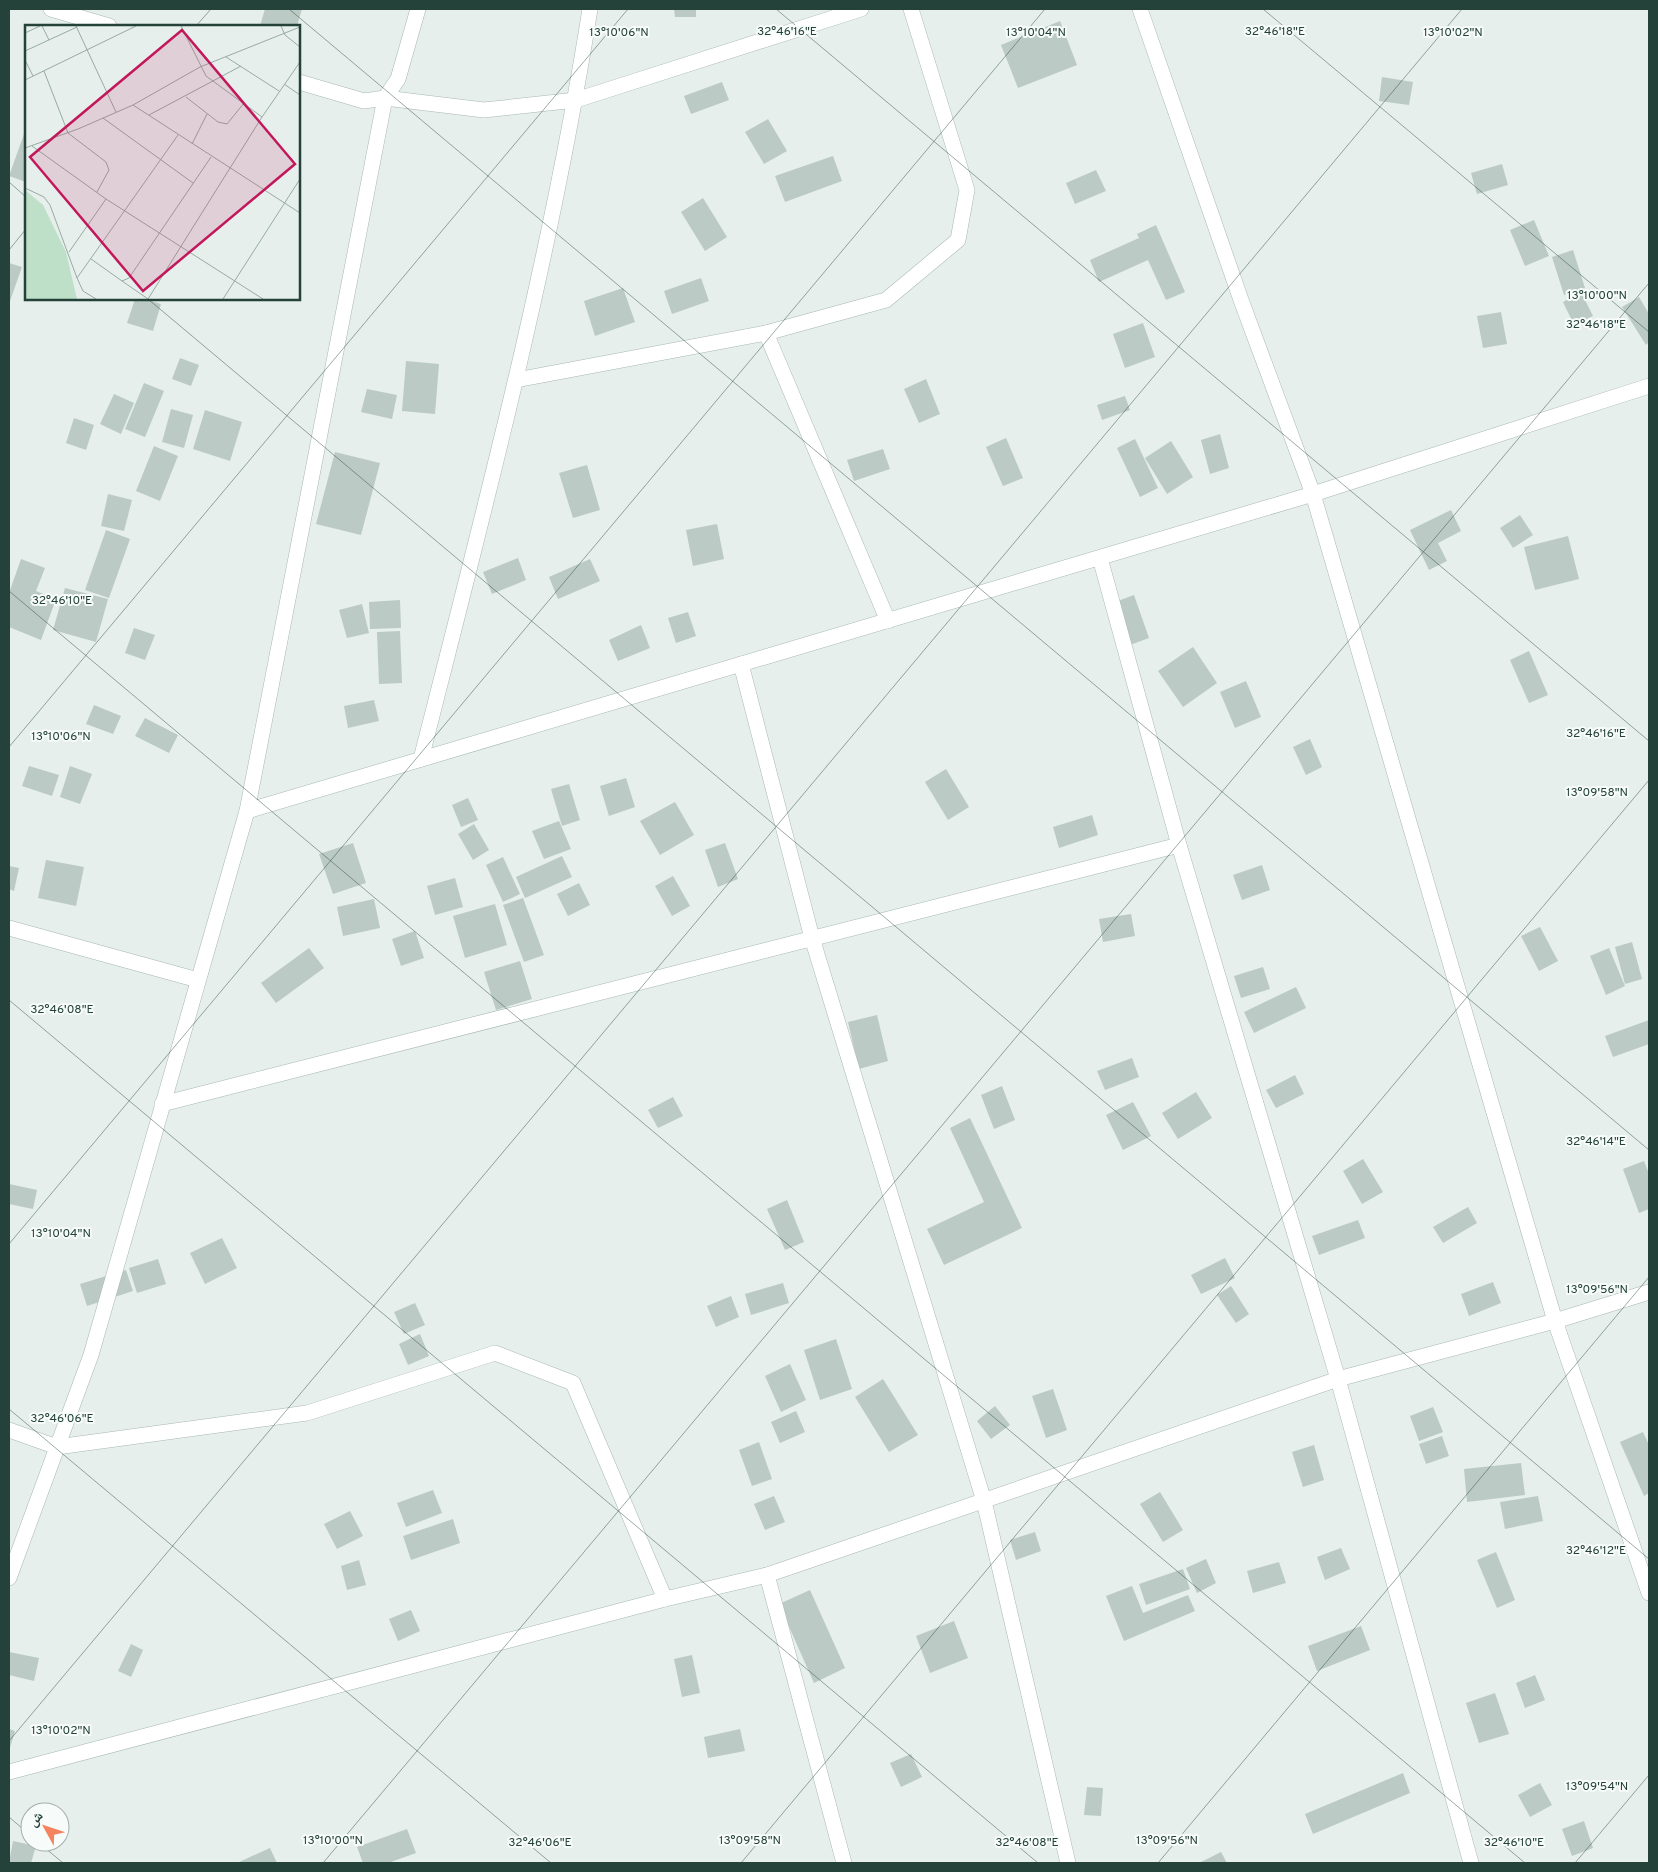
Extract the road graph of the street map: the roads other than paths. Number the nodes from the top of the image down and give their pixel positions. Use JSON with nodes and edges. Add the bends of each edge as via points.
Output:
{"nodes":[{"id":1,"x":51,"y":9,"type":"edge"},
{"id":2,"x":418,"y":9,"type":"edge"},
{"id":3,"x":590,"y":9,"type":"edge"},
{"id":4,"x":861,"y":9,"type":"edge"},
{"id":5,"x":911,"y":9,"type":"edge"},
{"id":6,"x":1140,"y":9,"type":"edge"},
{"id":7,"x":106,"y":25,"type":"edge"},
{"id":8,"x":300,"y":82,"type":"edge"},
{"id":9,"x":385,"y":98,"type":"junction"},
{"id":10,"x":576,"y":100,"type":"junction"},
{"id":11,"x":766,"y":333,"type":"junction"},
{"id":12,"x":516,"y":380,"type":"junction"},
{"id":13,"x":1649,"y":386,"type":"edge"},
{"id":14,"x":1313,"y":494,"type":"junction"},
{"id":15,"x":1100,"y":558,"type":"junction"},
{"id":16,"x":888,"y":621,"type":"junction"},
{"id":17,"x":741,"y":664,"type":"junction"},
{"id":18,"x":421,"y":759,"type":"junction"},
{"id":19,"x":247,"y":811,"type":"junction"},
{"id":20,"x":1179,"y":845,"type":"junction"},
{"id":21,"x":9,"y":928,"type":"edge"},
{"id":22,"x":812,"y":938,"type":"junction"},
{"id":23,"x":198,"y":980,"type":"junction"},
{"id":24,"x":162,"y":1104,"type":"junction"},
{"id":25,"x":1649,"y":1292,"type":"edge"},
{"id":26,"x":1555,"y":1321,"type":"junction"},
{"id":27,"x":1338,"y":1379,"type":"junction"},
{"id":28,"x":9,"y":1430,"type":"edge"},
{"id":29,"x":57,"y":1446,"type":"junction"},
{"id":30,"x":984,"y":1501,"type":"junction"},
{"id":31,"x":767,"y":1575,"type":"junction"},
{"id":32,"x":9,"y":1578,"type":"edge"},
{"id":33,"x":1649,"y":1593,"type":"edge"},
{"id":34,"x":665,"y":1599,"type":"junction"},
{"id":35,"x":9,"y":1772,"type":"edge"},
{"id":36,"x":844,"y":1863,"type":"edge"},
{"id":37,"x":1068,"y":1863,"type":"edge"},
{"id":38,"x":1471,"y":1863,"type":"edge"}],
"edges":[{"from":1,"to":7,"type":"street"},
{"from":2,"to":9,"type":"street","via":[[398,79]]},
{"from":3,"to":10,"type":"street"},
{"from":4,"to":10,"type":"street"},
{"from":5,"to":11,"type":"street","via":[[967,190],[958,240],[886,300]]},
{"from":6,"to":14,"type":"street","via":[[1241,300]]},
{"from":8,"to":9,"type":"street","via":[[364,101]]},
{"from":9,"to":10,"type":"street","via":[[484,110]]},
{"from":9,"to":19,"type":"street"},
{"from":10,"to":12,"type":"street"},
{"from":11,"to":12,"type":"street"},
{"from":11,"to":16,"type":"street"},
{"from":12,"to":18,"type":"street"},
{"from":13,"to":14,"type":"street"},
{"from":14,"to":15,"type":"street"},
{"from":14,"to":26,"type":"street"},
{"from":15,"to":16,"type":"street"},
{"from":15,"to":20,"type":"street"},
{"from":16,"to":17,"type":"street"},
{"from":17,"to":18,"type":"street"},
{"from":17,"to":22,"type":"street"},
{"from":18,"to":19,"type":"street"},
{"from":19,"to":23,"type":"street"},
{"from":20,"to":22,"type":"street"},
{"from":20,"to":27,"type":"street"},
{"from":21,"to":23,"type":"street"},
{"from":22,"to":24,"type":"street"},
{"from":22,"to":30,"type":"street"},
{"from":23,"to":24,"type":"street"},
{"from":24,"to":29,"type":"street","via":[[91,1356]]},
{"from":25,"to":26,"type":"street"},
{"from":26,"to":27,"type":"street"},
{"from":26,"to":33,"type":"street"},
{"from":27,"to":30,"type":"street"},
{"from":27,"to":38,"type":"street"},
{"from":28,"to":29,"type":"street"},
{"from":29,"to":32,"type":"street"},
{"from":29,"to":34,"type":"street","via":[[307,1413],[495,1353],[573,1383]]},
{"from":30,"to":31,"type":"street"},
{"from":30,"to":37,"type":"street"},
{"from":31,"to":34,"type":"street"},
{"from":31,"to":36,"type":"street"},
{"from":34,"to":35,"type":"street"}]}
